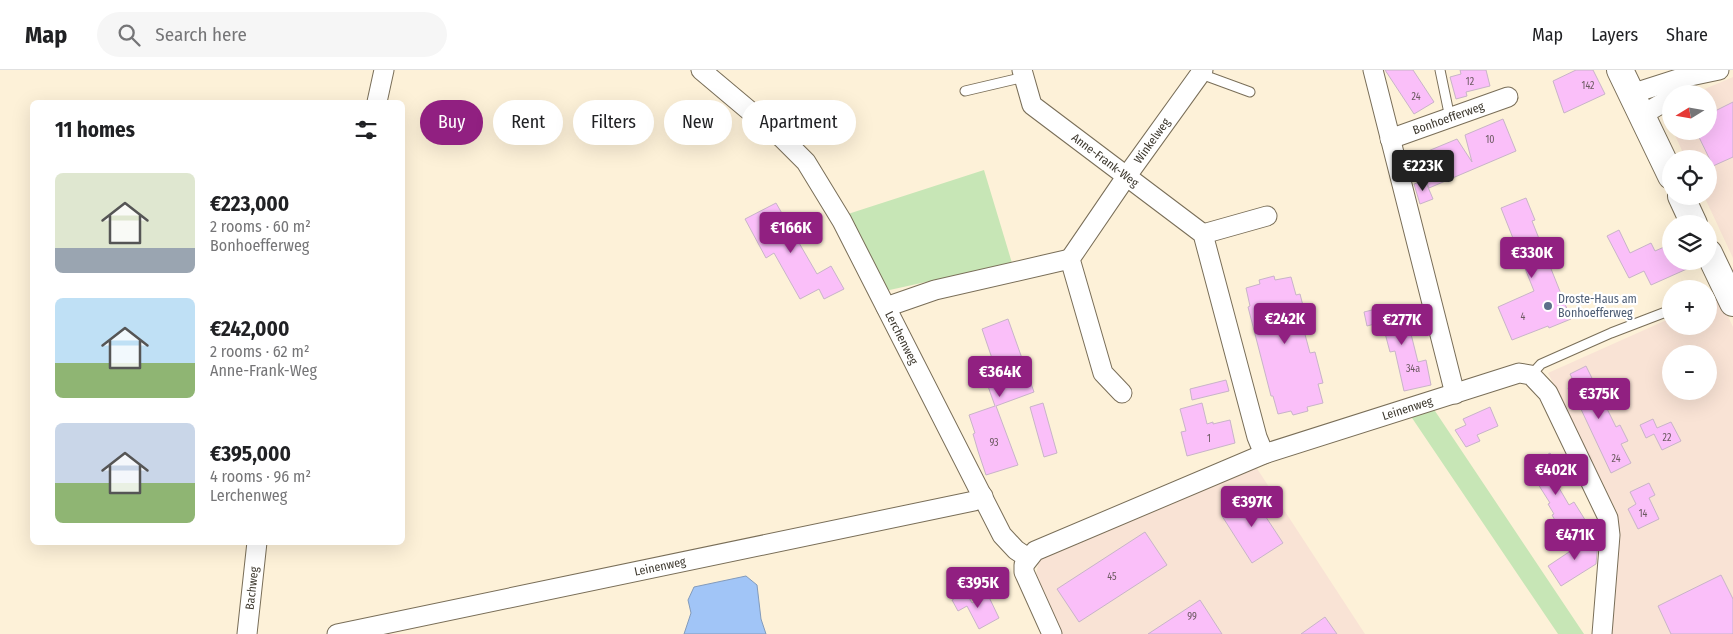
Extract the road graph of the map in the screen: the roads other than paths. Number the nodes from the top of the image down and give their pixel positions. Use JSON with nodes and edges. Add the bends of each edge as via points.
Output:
{"nodes":[{"id":1,"x":384,"y":70,"type":"edge"},
{"id":2,"x":701,"y":70,"type":"edge"},
{"id":3,"x":1373,"y":70,"type":"edge"},
{"id":4,"x":1440,"y":70,"type":"edge"},
{"id":5,"x":1620,"y":70,"type":"edge"},
{"id":6,"x":1719,"y":70,"type":"edge"},
{"id":7,"x":1026,"y":71,"type":"edge"},
{"id":8,"x":1202,"y":72,"type":"edge"},
{"id":9,"x":1696,"y":76,"type":"junction"},
{"id":10,"x":1687,"y":85,"type":"edge"},
{"id":11,"x":965,"y":91,"type":"dead end"},
{"id":12,"x":1250,"y":92,"type":"dead end"},
{"id":13,"x":1508,"y":97,"type":"dead end"},
{"id":14,"x":377,"y":100,"type":"edge"},
{"id":15,"x":1662,"y":100,"type":"edge"},
{"id":16,"x":1636,"y":105,"type":"junction"},
{"id":17,"x":1450,"y":118,"type":"junction"},
{"id":18,"x":1390,"y":139,"type":"junction"},
{"id":19,"x":1662,"y":158,"type":"edge"},
{"id":20,"x":1126,"y":177,"type":"junction"},
{"id":21,"x":1267,"y":216,"type":"dead end"},
{"id":22,"x":1203,"y":234,"type":"junction"},
{"id":23,"x":1070,"y":259,"type":"junction"},
{"id":24,"x":1717,"y":269,"type":"edge"},
{"id":25,"x":1727,"y":290,"type":"edge"},
{"id":26,"x":886,"y":307,"type":"junction"},
{"id":27,"x":1662,"y":313,"type":"edge"},
{"id":28,"x":1531,"y":375,"type":"junction"},
{"id":29,"x":1122,"y":393,"type":"dead end"},
{"id":30,"x":1455,"y":394,"type":"junction"},
{"id":31,"x":1264,"y":454,"type":"junction"},
{"id":32,"x":983,"y":496,"type":"junction"},
{"id":33,"x":257,"y":545,"type":"edge"},
{"id":34,"x":1028,"y":558,"type":"junction"},
{"id":35,"x":247,"y":634,"type":"edge"},
{"id":36,"x":337,"y":634,"type":"edge"},
{"id":37,"x":1052,"y":634,"type":"edge"},
{"id":38,"x":1602,"y":634,"type":"edge"}],
"edges":[{"from":1,"to":14,"type":"street"},
{"from":2,"to":26,"type":"street","name":"Lerchenweg","via":[[806,162],[842,221]]},
{"from":3,"to":18,"type":"street"},
{"from":4,"to":17,"type":"lane"},
{"from":5,"to":16,"type":"main road"},
{"from":6,"to":9,"type":"street"},
{"from":7,"to":11,"type":"lane","name":"Anne-Frank-Weg","via":[[1016,79]]},
{"from":7,"to":20,"type":"street","name":"Anne-Frank-Weg","via":[[1032,106]]},
{"from":8,"to":12,"type":"lane","name":"Winkelweg"},
{"from":8,"to":20,"type":"street","name":"Winkelweg"},
{"from":9,"to":10,"type":"street"},
{"from":9,"to":16,"type":"street","via":[[1681,78]]},
{"from":13,"to":17,"type":"street","name":"Bonhoefferweg"},
{"from":15,"to":16,"type":"street"},
{"from":16,"to":19,"type":"main road"},
{"from":17,"to":18,"type":"street","name":"Bonhoefferweg"},
{"from":18,"to":30,"type":"street"},
{"from":20,"to":22,"type":"street","name":"Anne-Frank-Weg"},
{"from":20,"to":23,"type":"street","name":"Winkelweg"},
{"from":21,"to":22,"type":"street"},
{"from":22,"to":31,"type":"street"},
{"from":23,"to":26,"type":"street","via":[[935,290]]},
{"from":23,"to":29,"type":"street","via":[[1103,372]]},
{"from":24,"to":25,"type":"main road"},
{"from":26,"to":32,"type":"street","name":"Lerchenweg"},
{"from":27,"to":28,"type":"lane","via":[[1541,364]]},
{"from":28,"to":30,"type":"street","name":"Leinenweg","via":[[1519,373]]},
{"from":28,"to":38,"type":"street","via":[[1548,393],[1608,518],[1610,535]]},
{"from":30,"to":31,"type":"street","name":"Leinenweg"},
{"from":31,"to":34,"type":"street","name":"Leinenweg","via":[[1035,552]]},
{"from":32,"to":34,"type":"street","name":"Lerchenweg","via":[[1002,535]]},
{"from":32,"to":36,"type":"street","name":"Leinenweg"},
{"from":33,"to":35,"type":"street","name":"Bachweg"},
{"from":34,"to":37,"type":"street","via":[[1024,572]]}]}
